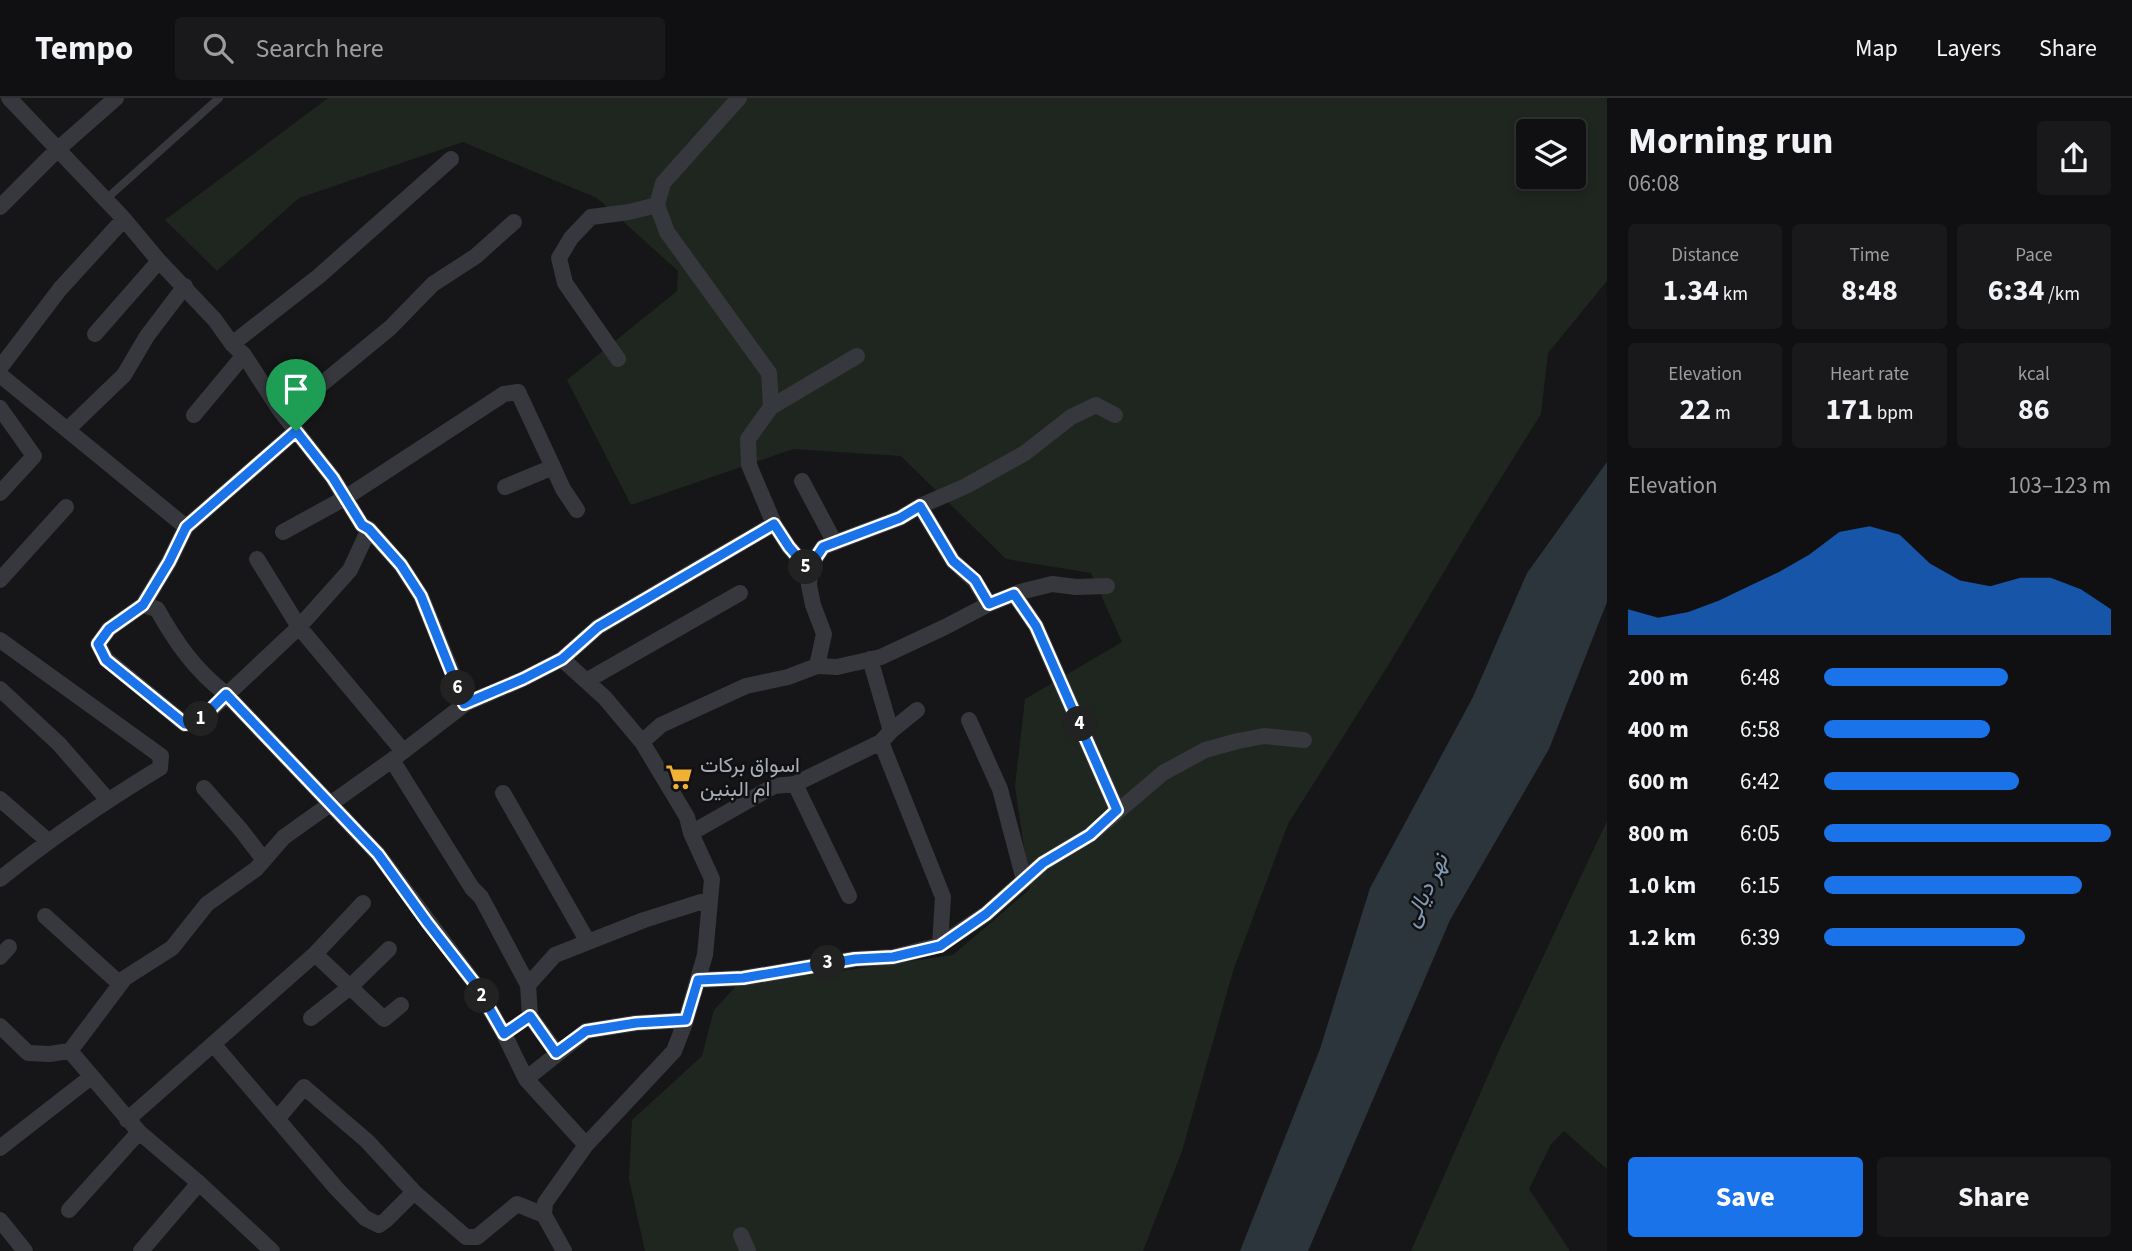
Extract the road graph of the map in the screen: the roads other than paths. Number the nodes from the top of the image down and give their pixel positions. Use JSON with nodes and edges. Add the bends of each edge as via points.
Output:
{"nodes":[{"id":1,"x":9,"y":98,"type":"edge"},
{"id":2,"x":116,"y":98,"type":"edge"},
{"id":3,"x":219,"y":98,"type":"edge"},
{"id":4,"x":739,"y":98,"type":"edge"},
{"id":5,"x":57,"y":150,"type":"junction"},
{"id":6,"x":451,"y":159,"type":"dead end"},
{"id":7,"x":105,"y":200,"type":"junction"},
{"id":8,"x":657,"y":205,"type":"junction"},
{"id":9,"x":0,"y":207,"type":"edge"},
{"id":10,"x":124,"y":219,"type":"junction"},
{"id":11,"x":514,"y":222,"type":"dead end"},
{"id":12,"x":159,"y":261,"type":"junction"},
{"id":13,"x":185,"y":286,"type":"junction"},
{"id":14,"x":95,"y":334,"type":"dead end"},
{"id":15,"x":232,"y":344,"type":"junction"},
{"id":16,"x":244,"y":355,"type":"junction"},
{"id":17,"x":857,"y":356,"type":"dead end"},
{"id":18,"x":618,"y":359,"type":"dead end"},
{"id":19,"x":0,"y":368,"type":"edge"},
{"id":20,"x":0,"y":375,"type":"edge"},
{"id":21,"x":771,"y":407,"type":"junction"},
{"id":22,"x":0,"y":408,"type":"edge"},
{"id":23,"x":194,"y":415,"type":"dead end"},
{"id":24,"x":284,"y":415,"type":"junction"},
{"id":25,"x":1115,"y":415,"type":"dead end"},
{"id":26,"x":67,"y":429,"type":"junction"},
{"id":27,"x":296,"y":431,"type":"junction"},
{"id":28,"x":553,"y":467,"type":"junction"},
{"id":29,"x":802,"y":481,"type":"dead end"},
{"id":30,"x":505,"y":487,"type":"dead end"},
{"id":31,"x":0,"y":493,"type":"edge"},
{"id":32,"x":345,"y":498,"type":"junction"},
{"id":33,"x":920,"y":506,"type":"junction"},
{"id":34,"x":66,"y":507,"type":"dead end"},
{"id":35,"x":576,"y":510,"type":"dead end"},
{"id":36,"x":774,"y":524,"type":"junction"},
{"id":37,"x":186,"y":527,"type":"junction"},
{"id":38,"x":369,"y":529,"type":"junction"},
{"id":39,"x":283,"y":532,"type":"dead end"},
{"id":40,"x":835,"y":543,"type":"junction"},
{"id":41,"x":257,"y":559,"type":"dead end"},
{"id":42,"x":810,"y":571,"type":"junction"},
{"id":43,"x":0,"y":580,"type":"edge"},
{"id":44,"x":1107,"y":586,"type":"dead end"},
{"id":45,"x":740,"y":593,"type":"dead end"},
{"id":46,"x":1014,"y":594,"type":"junction"},
{"id":47,"x":989,"y":604,"type":"junction"},
{"id":48,"x":143,"y":605,"type":"junction"},
{"id":49,"x":299,"y":627,"type":"junction"},
{"id":50,"x":0,"y":640,"type":"edge"},
{"id":51,"x":562,"y":659,"type":"junction"},
{"id":52,"x":870,"y":659,"type":"junction"},
{"id":53,"x":817,"y":666,"type":"junction"},
{"id":54,"x":586,"y":681,"type":"junction"},
{"id":55,"x":0,"y":689,"type":"edge"},
{"id":56,"x":226,"y":694,"type":"junction"},
{"id":57,"x":464,"y":704,"type":"junction"},
{"id":58,"x":917,"y":710,"type":"dead end"},
{"id":59,"x":969,"y":720,"type":"dead end"},
{"id":60,"x":886,"y":736,"type":"junction"},
{"id":61,"x":1304,"y":740,"type":"dead end"},
{"id":62,"x":642,"y":742,"type":"junction"},
{"id":63,"x":398,"y":756,"type":"junction"},
{"id":64,"x":795,"y":784,"type":"junction"},
{"id":65,"x":204,"y":788,"type":"dead end"},
{"id":66,"x":503,"y":793,"type":"dead end"},
{"id":67,"x":0,"y":799,"type":"edge"},
{"id":68,"x":108,"y":800,"type":"junction"},
{"id":69,"x":331,"y":804,"type":"junction"},
{"id":70,"x":1117,"y":810,"type":"junction"},
{"id":71,"x":691,"y":833,"type":"junction"},
{"id":72,"x":48,"y":841,"type":"junction"},
{"id":73,"x":264,"y":860,"type":"junction"},
{"id":74,"x":0,"y":880,"type":"edge"},
{"id":75,"x":1024,"y":880,"type":"junction"},
{"id":76,"x":849,"y":896,"type":"dead end"},
{"id":77,"x":710,"y":899,"type":"junction"},
{"id":78,"x":363,"y":904,"type":"dead end"},
{"id":79,"x":45,"y":916,"type":"dead end"},
{"id":80,"x":588,"y":942,"type":"junction"},
{"id":81,"x":940,"y":946,"type":"junction"},
{"id":82,"x":389,"y":949,"type":"dead end"},
{"id":83,"x":315,"y":954,"type":"junction"},
{"id":84,"x":698,"y":980,"type":"junction"},
{"id":85,"x":120,"y":984,"type":"junction"},
{"id":86,"x":528,"y":985,"type":"junction"},
{"id":87,"x":350,"y":987,"type":"junction"},
{"id":88,"x":401,"y":1005,"type":"dead end"},
{"id":89,"x":530,"y":1016,"type":"junction"},
{"id":90,"x":312,"y":1018,"type":"dead end"},
{"id":91,"x":686,"y":1020,"type":"junction"},
{"id":92,"x":0,"y":1026,"type":"edge"},
{"id":93,"x":504,"y":1034,"type":"junction"},
{"id":94,"x":214,"y":1045,"type":"junction"},
{"id":95,"x":70,"y":1051,"type":"junction"},
{"id":96,"x":556,"y":1053,"type":"junction"},
{"id":97,"x":91,"y":1077,"type":"junction"},
{"id":98,"x":526,"y":1079,"type":"junction"},
{"id":99,"x":278,"y":1118,"type":"junction"},
{"id":100,"x":133,"y":1126,"type":"junction"},
{"id":101,"x":586,"y":1145,"type":"junction"},
{"id":102,"x":0,"y":1148,"type":"edge"},
{"id":103,"x":199,"y":1183,"type":"junction"},
{"id":104,"x":414,"y":1192,"type":"junction"},
{"id":105,"x":69,"y":1210,"type":"dead end"},
{"id":106,"x":544,"y":1215,"type":"junction"},
{"id":107,"x":0,"y":1220,"type":"edge"},
{"id":108,"x":741,"y":1235,"type":"dead end"},
{"id":109,"x":25,"y":1251,"type":"edge"},
{"id":110,"x":141,"y":1251,"type":"edge"},
{"id":111,"x":272,"y":1251,"type":"edge"},
{"id":112,"x":564,"y":1251,"type":"edge"},
{"id":113,"x":748,"y":1251,"type":"edge"}],
"edges":[{"from":1,"to":5,"type":"street"},
{"from":2,"to":5,"type":"street"},
{"from":3,"to":7,"type":"lane"},
{"from":4,"to":8,"type":"street","via":[[663,183]]},
{"from":5,"to":7,"type":"street"},
{"from":5,"to":9,"type":"street"},
{"from":6,"to":15,"type":"street","via":[[319,276]]},
{"from":7,"to":10,"type":"street"},
{"from":8,"to":18,"type":"street","via":[[590,217],[559,258],[565,283]]},
{"from":8,"to":21,"type":"street","via":[[667,232],[769,373]]},
{"from":10,"to":12,"type":"street"},
{"from":10,"to":19,"type":"street","via":[[60,289]]},
{"from":11,"to":24,"type":"street","via":[[476,256],[433,284],[390,328]]},
{"from":12,"to":13,"type":"street"},
{"from":12,"to":14,"type":"street"},
{"from":13,"to":15,"type":"street"},
{"from":13,"to":26,"type":"street","via":[[124,375]]},
{"from":15,"to":16,"type":"street"},
{"from":16,"to":23,"type":"street"},
{"from":16,"to":24,"type":"street"},
{"from":17,"to":21,"type":"street"},
{"from":20,"to":26,"type":"street"},
{"from":21,"to":36,"type":"street","via":[[748,439],[749,465]]},
{"from":22,"to":31,"type":"street","via":[[34,456]]},
{"from":24,"to":27,"type":"street"},
{"from":25,"to":33,"type":"street","via":[[1096,405],[1071,417],[1025,453]]},
{"from":26,"to":37,"type":"street"},
{"from":27,"to":32,"type":"street"},
{"from":27,"to":37,"type":"street"},
{"from":28,"to":30,"type":"street"},
{"from":28,"to":32,"type":"street","via":[[518,391],[504,394]]},
{"from":28,"to":35,"type":"street"},
{"from":29,"to":40,"type":"street"},
{"from":32,"to":38,"type":"street"},
{"from":32,"to":39,"type":"street"},
{"from":33,"to":40,"type":"street"},
{"from":33,"to":47,"type":"street","via":[[953,561],[975,580]]},
{"from":34,"to":43,"type":"street"},
{"from":36,"to":42,"type":"street"},
{"from":36,"to":51,"type":"street","via":[[598,627]]},
{"from":37,"to":48,"type":"street"},
{"from":38,"to":49,"type":"street","via":[[350,570]]},
{"from":38,"to":57,"type":"street","via":[[421,596]]},
{"from":40,"to":42,"type":"street","via":[[823,547]]},
{"from":41,"to":49,"type":"street"},
{"from":42,"to":53,"type":"street","via":[[813,605],[824,634]]},
{"from":44,"to":46,"type":"street","via":[[1052,584]]},
{"from":45,"to":54,"type":"street"},
{"from":46,"to":47,"type":"street"},
{"from":46,"to":70,"type":"street","via":[[1036,626]]},
{"from":47,"to":52,"type":"street"},
{"from":48,"to":56,"type":"street","via":[[157,609],[176,642]]},
{"from":48,"to":56,"type":"street","via":[[109,629],[98,644],[106,660],[185,724],[201,719]]},
{"from":49,"to":56,"type":"street"},
{"from":49,"to":63,"type":"street"},
{"from":50,"to":68,"type":"street","via":[[161,756],[160,768]]},
{"from":51,"to":54,"type":"street"},
{"from":51,"to":57,"type":"street"},
{"from":52,"to":53,"type":"street","via":[[837,667]]},
{"from":52,"to":60,"type":"street"},
{"from":53,"to":62,"type":"street","via":[[746,686],[661,725]]},
{"from":54,"to":62,"type":"street"},
{"from":55,"to":68,"type":"street","via":[[59,744]]},
{"from":56,"to":69,"type":"street"},
{"from":57,"to":63,"type":"street"},
{"from":58,"to":60,"type":"street"},
{"from":59,"to":75,"type":"street","via":[[1000,789]]},
{"from":60,"to":64,"type":"street"},
{"from":60,"to":81,"type":"street","via":[[943,897]]},
{"from":61,"to":70,"type":"street","via":[[1264,736],[1205,750],[1163,773]]},
{"from":62,"to":71,"type":"street","via":[[687,817]]},
{"from":63,"to":69,"type":"street"},
{"from":63,"to":86,"type":"street"},
{"from":64,"to":71,"type":"street","via":[[774,786]]},
{"from":64,"to":76,"type":"street"},
{"from":65,"to":73,"type":"street"},
{"from":66,"to":80,"type":"street"},
{"from":67,"to":72,"type":"street"},
{"from":68,"to":72,"type":"street"},
{"from":69,"to":73,"type":"street","via":[[284,837]]},
{"from":69,"to":93,"type":"street","via":[[378,854],[476,985]]},
{"from":70,"to":75,"type":"street","via":[[1090,835]]},
{"from":71,"to":77,"type":"street","via":[[712,879]]},
{"from":72,"to":74,"type":"street"},
{"from":73,"to":85,"type":"street","via":[[206,904],[172,948]]},
{"from":75,"to":81,"type":"street"},
{"from":77,"to":80,"type":"street"},
{"from":77,"to":84,"type":"street"},
{"from":78,"to":83,"type":"street"},
{"from":79,"to":85,"type":"street"},
{"from":80,"to":86,"type":"street","via":[[555,954]]},
{"from":81,"to":84,"type":"street","via":[[893,957]]},
{"from":82,"to":87,"type":"street"},
{"from":83,"to":87,"type":"street"},
{"from":83,"to":94,"type":"street"},
{"from":84,"to":91,"type":"street"},
{"from":85,"to":95,"type":"street"},
{"from":86,"to":89,"type":"street"},
{"from":87,"to":88,"type":"street","via":[[384,1019]]},
{"from":87,"to":90,"type":"street"},
{"from":89,"to":93,"type":"street"},
{"from":89,"to":96,"type":"street"},
{"from":91,"to":96,"type":"street","via":[[586,1031]]},
{"from":91,"to":101,"type":"street","via":[[674,1051]]},
{"from":92,"to":95,"type":"street","via":[[28,1054]]},
{"from":93,"to":98,"type":"street"},
{"from":94,"to":99,"type":"street"},
{"from":94,"to":100,"type":"street"},
{"from":95,"to":97,"type":"street"},
{"from":96,"to":98,"type":"street"},
{"from":97,"to":100,"type":"street"},
{"from":97,"to":102,"type":"street"},
{"from":98,"to":101,"type":"street"},
{"from":99,"to":104,"type":"street","via":[[304,1087],[367,1141]]},
{"from":99,"to":104,"type":"street","via":[[365,1218],[379,1224]]},
{"from":100,"to":103,"type":"street"},
{"from":100,"to":105,"type":"street"},
{"from":101,"to":106,"type":"street","via":[[545,1203]]},
{"from":103,"to":110,"type":"street"},
{"from":103,"to":111,"type":"street"},
{"from":104,"to":106,"type":"street","via":[[466,1237],[477,1237],[517,1204]]},
{"from":106,"to":112,"type":"street"},
{"from":107,"to":109,"type":"street"},
{"from":108,"to":113,"type":"street"}]}
